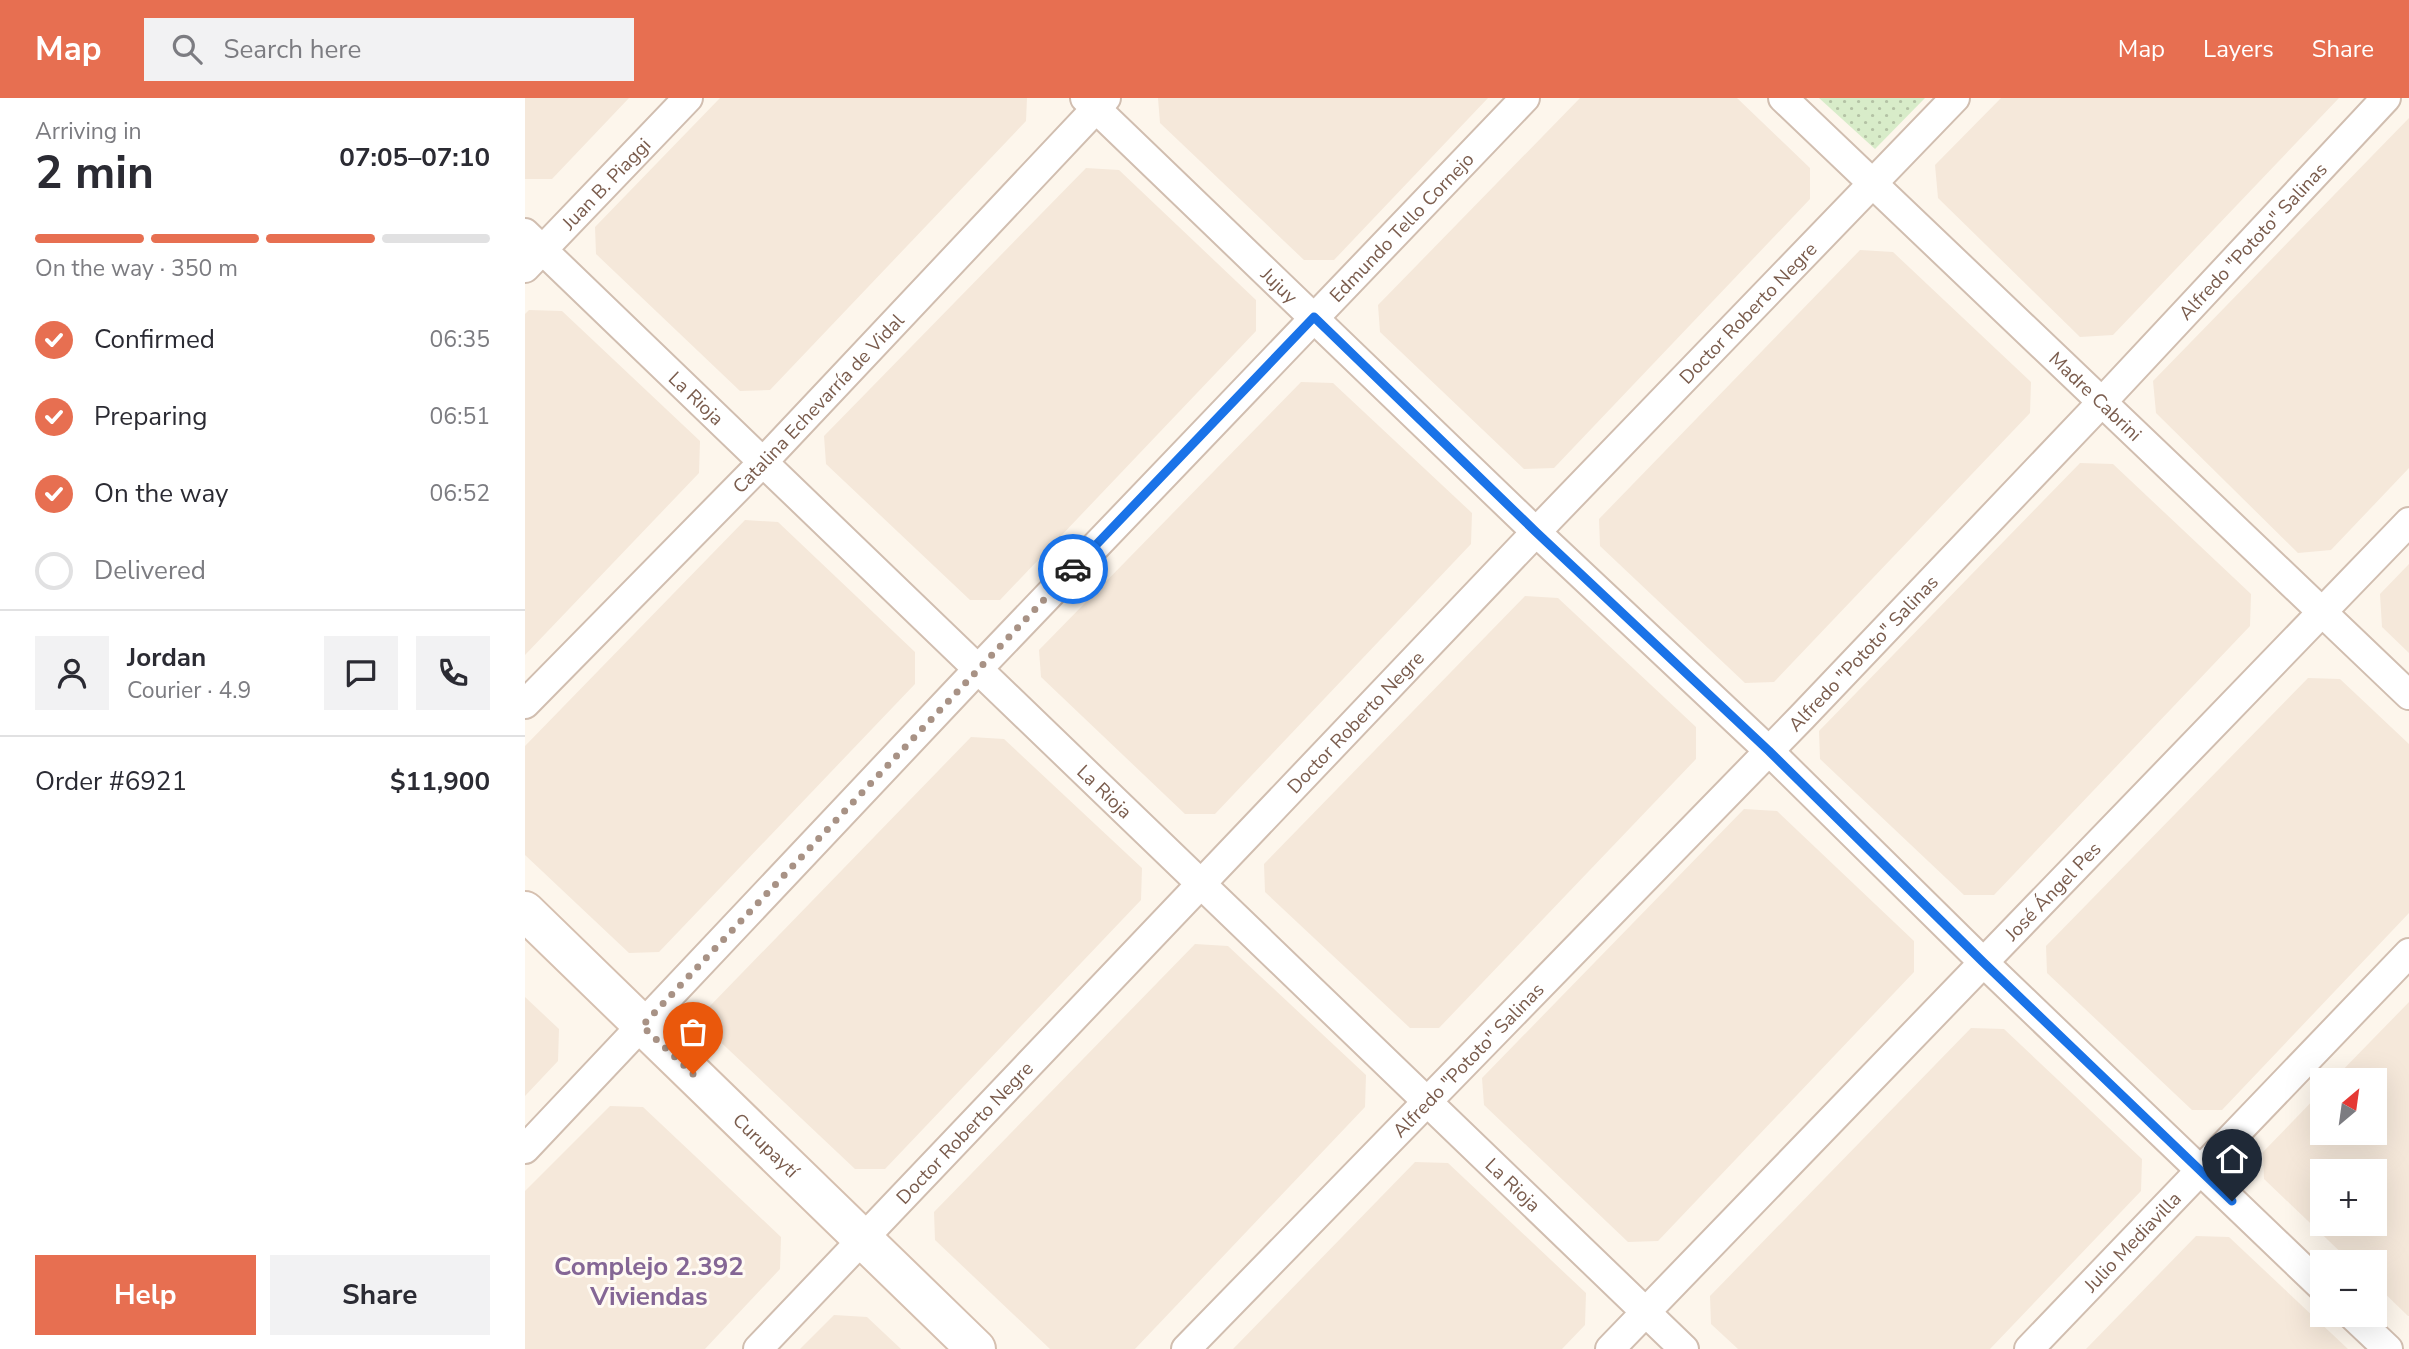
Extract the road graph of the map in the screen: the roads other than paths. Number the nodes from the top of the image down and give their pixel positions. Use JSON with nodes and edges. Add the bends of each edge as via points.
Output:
{"nodes":[{"id":1,"x":688,"y":98,"type":"edge"},
{"id":2,"x":1525,"y":98,"type":"edge"},
{"id":3,"x":1783,"y":98,"type":"edge"},
{"id":4,"x":1955,"y":98,"type":"edge"},
{"id":5,"x":2386,"y":98,"type":"edge"},
{"id":6,"x":1096,"y":101,"type":"edge"},
{"id":7,"x":1872,"y":183,"type":"junction"},
{"id":8,"x":531,"y":250,"type":"edge"},
{"id":9,"x":1314,"y":317,"type":"junction"},
{"id":10,"x":2102,"y":402,"type":"junction"},
{"id":11,"x":763,"y":462,"type":"junction"},
{"id":12,"x":2409,"y":522,"type":"edge"},
{"id":13,"x":1536,"y":532,"type":"junction"},
{"id":14,"x":2322,"y":612,"type":"junction"},
{"id":15,"x":978,"y":668,"type":"junction"},
{"id":16,"x":2409,"y":695,"type":"edge"},
{"id":17,"x":525,"y":704,"type":"edge"},
{"id":18,"x":1769,"y":751,"type":"junction"},
{"id":19,"x":1201,"y":884,"type":"junction"},
{"id":20,"x":525,"y":911,"type":"edge"},
{"id":21,"x":2409,"y":953,"type":"edge"},
{"id":22,"x":1983,"y":962,"type":"junction"},
{"id":23,"x":642,"y":1026,"type":"junction"},
{"id":24,"x":1426,"y":1101,"type":"junction"},
{"id":25,"x":525,"y":1149,"type":"edge"},
{"id":26,"x":2201,"y":1172,"type":"junction"},
{"id":27,"x":864,"y":1238,"type":"junction"},
{"id":28,"x":2310,"y":1276,"type":"edge"},
{"id":29,"x":1645,"y":1312,"type":"junction"},
{"id":30,"x":2365,"y":1327,"type":"edge"},
{"id":31,"x":758,"y":1349,"type":"edge"},
{"id":32,"x":976,"y":1349,"type":"edge"},
{"id":33,"x":1186,"y":1349,"type":"edge"},
{"id":34,"x":1610,"y":1349,"type":"edge"},
{"id":35,"x":1684,"y":1349,"type":"edge"},
{"id":36,"x":2029,"y":1349,"type":"edge"},
{"id":37,"x":2388,"y":1349,"type":"edge"}],
"edges":[{"from":1,"to":8,"type":"street","name":"Juan B. Piaggi"},
{"from":2,"to":9,"type":"street","name":"Edmundo Tello Cornejo"},
{"from":3,"to":7,"type":"street","name":"Madre Cabrini"},
{"from":4,"to":7,"type":"street","name":"Doctor Roberto Negre"},
{"from":5,"to":10,"type":"street","name":"Alfredo \"Pototo\" Salinas"},
{"from":6,"to":9,"type":"street","name":"Jujuy"},
{"from":6,"to":11,"type":"street","name":"Catalina Echevarría de Vidal"},
{"from":7,"to":10,"type":"street","name":"Madre Cabrini"},
{"from":7,"to":13,"type":"street","name":"Doctor Roberto Negre"},
{"from":8,"to":11,"type":"street","name":"La Rioja"},
{"from":9,"to":13,"type":"street","name":"Jujuy"},
{"from":9,"to":15,"type":"street","name":"Edmundo Tello Cornejo"},
{"from":10,"to":14,"type":"street","name":"Madre Cabrini"},
{"from":10,"to":18,"type":"street","name":"Alfredo \"Pototo\" Salinas"},
{"from":11,"to":15,"type":"street","name":"La Rioja"},
{"from":11,"to":17,"type":"street","name":"Catalina Echevarría de Vidal"},
{"from":12,"to":14,"type":"street","name":"José Ángel Pes"},
{"from":13,"to":18,"type":"street","name":"Jujuy"},
{"from":13,"to":19,"type":"street","name":"Doctor Roberto Negre"},
{"from":14,"to":16,"type":"street","name":"Madre Cabrini"},
{"from":14,"to":22,"type":"street","name":"José Ángel Pes"},
{"from":15,"to":19,"type":"street","name":"La Rioja"},
{"from":15,"to":23,"type":"street","name":"Edmundo Tello Cornejo"},
{"from":18,"to":22,"type":"street","name":"Jujuy"},
{"from":18,"to":24,"type":"street","name":"Alfredo \"Pototo\" Salinas"},
{"from":19,"to":24,"type":"street","name":"La Rioja"},
{"from":19,"to":27,"type":"street","name":"Doctor Roberto Negre"},
{"from":20,"to":23,"type":"street","name":"Curupaytí"},
{"from":21,"to":26,"type":"street","name":"Julio Mediavilla"},
{"from":22,"to":26,"type":"street","name":"Jujuy"},
{"from":22,"to":29,"type":"street","name":"José Ángel Pes"},
{"from":23,"to":25,"type":"street","name":"Edmundo Tello Cornejo"},
{"from":23,"to":27,"type":"street","name":"Curupaytí"},
{"from":24,"to":29,"type":"street","name":"La Rioja"},
{"from":24,"to":33,"type":"street","name":"Alfredo \"Pototo\" Salinas"},
{"from":26,"to":28,"type":"street","name":"Jujuy"},
{"from":26,"to":36,"type":"street","name":"Julio Mediavilla"},
{"from":27,"to":31,"type":"street","name":"Doctor Roberto Negre"},
{"from":27,"to":32,"type":"street","name":"Curupaytí"},
{"from":29,"to":34,"type":"street","name":"José Ángel Pes"},
{"from":29,"to":35,"type":"street","name":"La Rioja"},
{"from":30,"to":37,"type":"street"}]}
